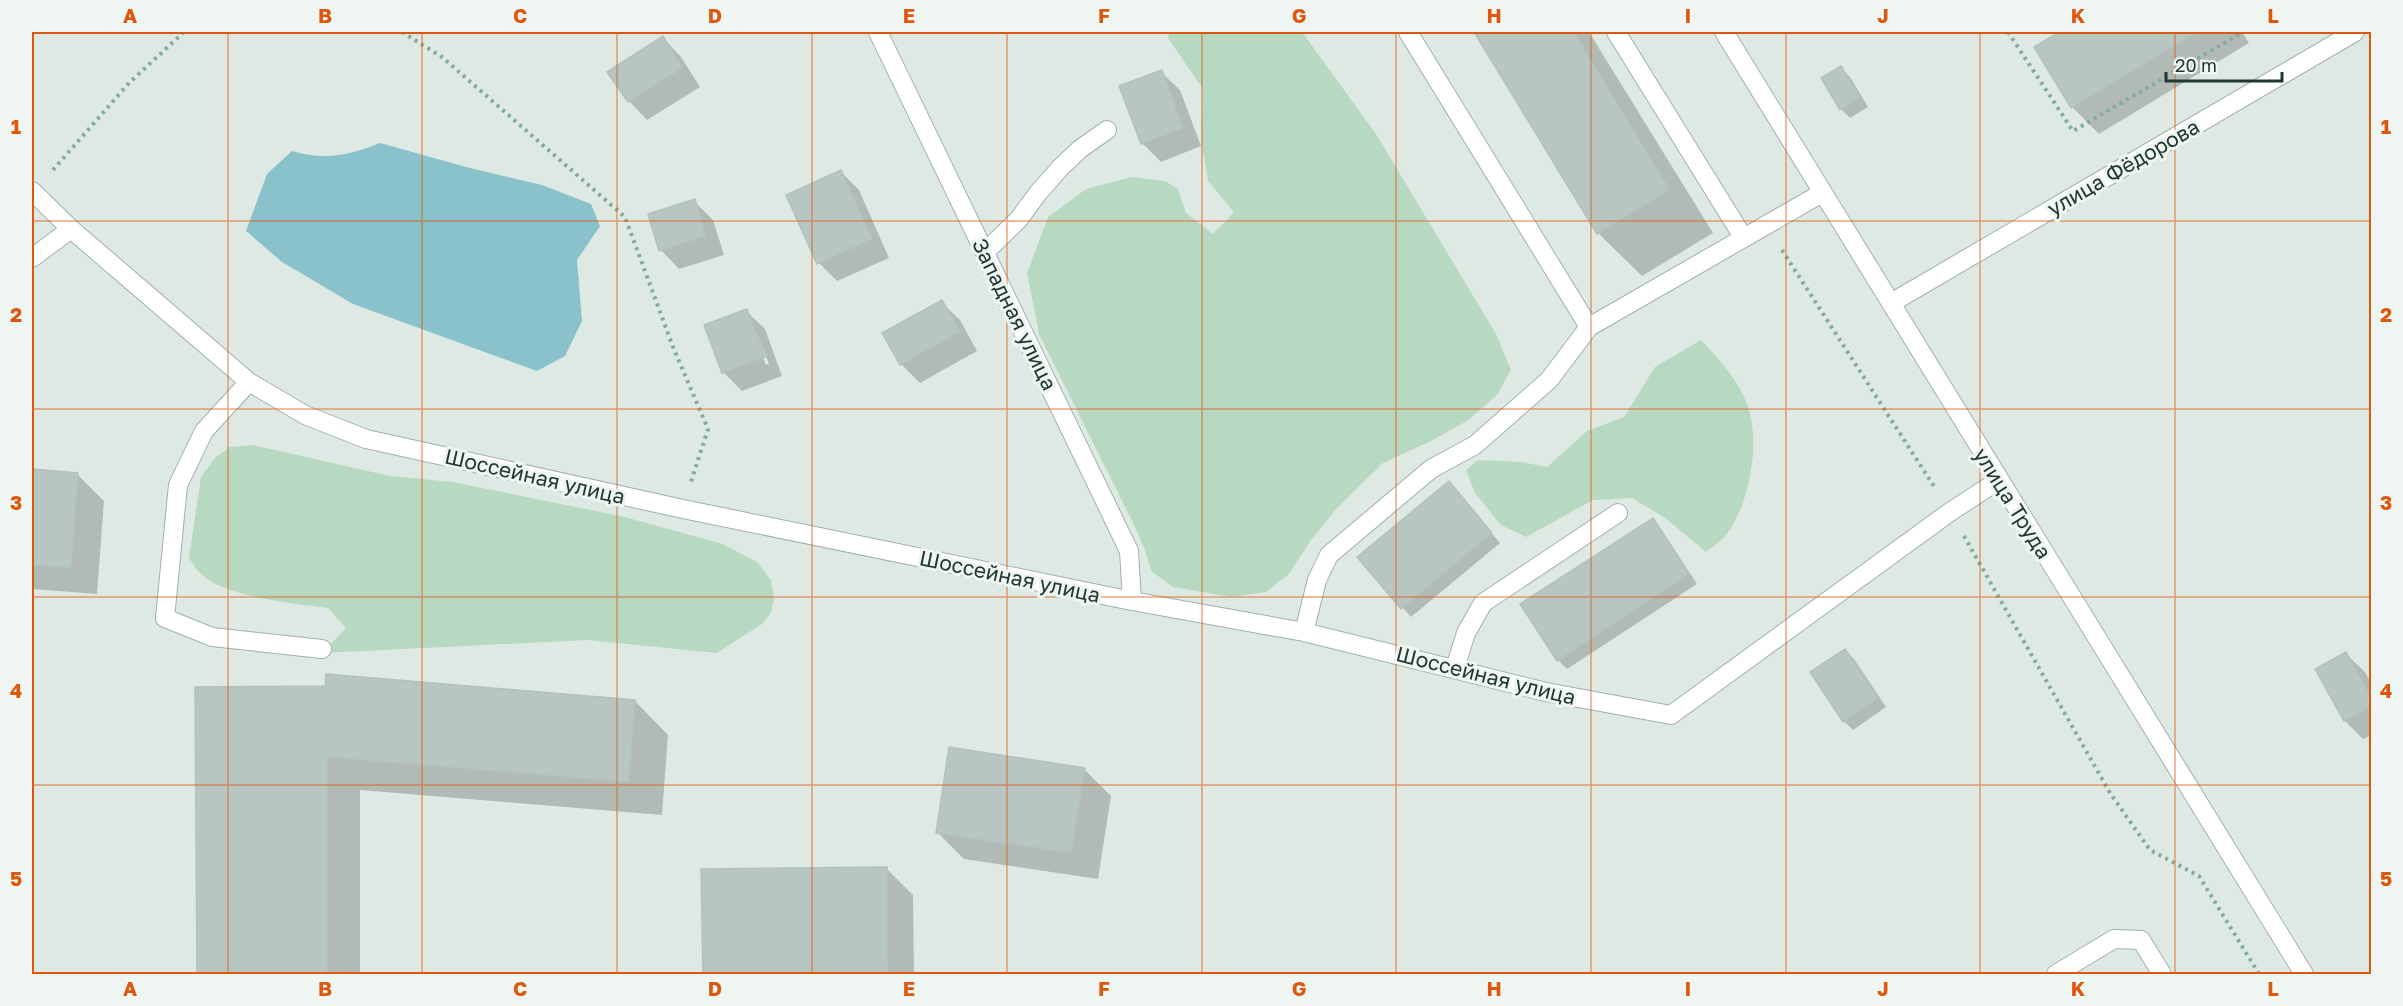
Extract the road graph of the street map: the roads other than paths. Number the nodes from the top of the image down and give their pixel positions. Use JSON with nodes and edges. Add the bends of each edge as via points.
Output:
{"nodes":[{"id":1,"x":879,"y":32,"type":"edge"},
{"id":2,"x":1408,"y":32,"type":"edge"},
{"id":3,"x":1616,"y":32,"type":"edge"},
{"id":4,"x":1724,"y":32,"type":"edge"},
{"id":5,"x":2355,"y":32,"type":"edge"},
{"id":6,"x":1107,"y":130,"type":"dead end"},
{"id":7,"x":33,"y":192,"type":"edge"},
{"id":8,"x":1822,"y":193,"type":"junction"},
{"id":9,"x":71,"y":229,"type":"junction"},
{"id":10,"x":1743,"y":237,"type":"junction"},
{"id":11,"x":985,"y":252,"type":"junction"},
{"id":12,"x":32,"y":258,"type":"edge"},
{"id":13,"x":1891,"y":303,"type":"junction"},
{"id":14,"x":1589,"y":327,"type":"junction"},
{"id":15,"x":249,"y":382,"type":"junction"},
{"id":16,"x":1999,"y":480,"type":"junction"},
{"id":17,"x":1618,"y":513,"type":"dead end"},
{"id":18,"x":1132,"y":602,"type":"junction"},
{"id":19,"x":1304,"y":632,"type":"junction"},
{"id":20,"x":321,"y":649,"type":"dead end"},
{"id":21,"x":1455,"y":668,"type":"junction"},
{"id":22,"x":2056,"y":975,"type":"edge"},
{"id":23,"x":2162,"y":975,"type":"edge"},
{"id":24,"x":2304,"y":975,"type":"edge"}],
"edges":[{"from":1,"to":11,"type":"street","name":"Западная улица"},
{"from":2,"to":14,"type":"street"},
{"from":3,"to":10,"type":"street"},
{"from":4,"to":8,"type":"street","name":"улица Труда"},
{"from":5,"to":13,"type":"street","name":"улица Фёдорова"},
{"from":6,"to":11,"type":"street","via":[[1060,168],[1019,219]]},
{"from":7,"to":9,"type":"street","name":"Шоссейная улица"},
{"from":8,"to":10,"type":"street"},
{"from":8,"to":13,"type":"street","name":"улица Труда"},
{"from":9,"to":12,"type":"street"},
{"from":9,"to":15,"type":"street","name":"Шоссейная улица"},
{"from":10,"to":14,"type":"street"},
{"from":11,"to":18,"type":"street","name":"Западная улица","via":[[1129,551]]},
{"from":13,"to":16,"type":"street","name":"улица Труда"},
{"from":14,"to":19,"type":"street","via":[[1549,380],[1475,445],[1431,470],[1329,555],[1317,580]]},
{"from":15,"to":18,"type":"street","name":"Шоссейная улица","via":[[305,415],[366,439]]},
{"from":15,"to":20,"type":"street","via":[[204,431],[178,485],[165,618],[212,637]]},
{"from":16,"to":21,"type":"street","name":"Шоссейная улица","via":[[1671,715],[1546,692]]},
{"from":16,"to":24,"type":"street","name":"улица Труда"},
{"from":17,"to":21,"type":"street","via":[[1483,603],[1466,633]]},
{"from":18,"to":19,"type":"street","name":"Шоссейная улица"},
{"from":19,"to":21,"type":"street","name":"Шоссейная улица"},
{"from":22,"to":23,"type":"street","via":[[2114,939],[2141,940]]}]}
